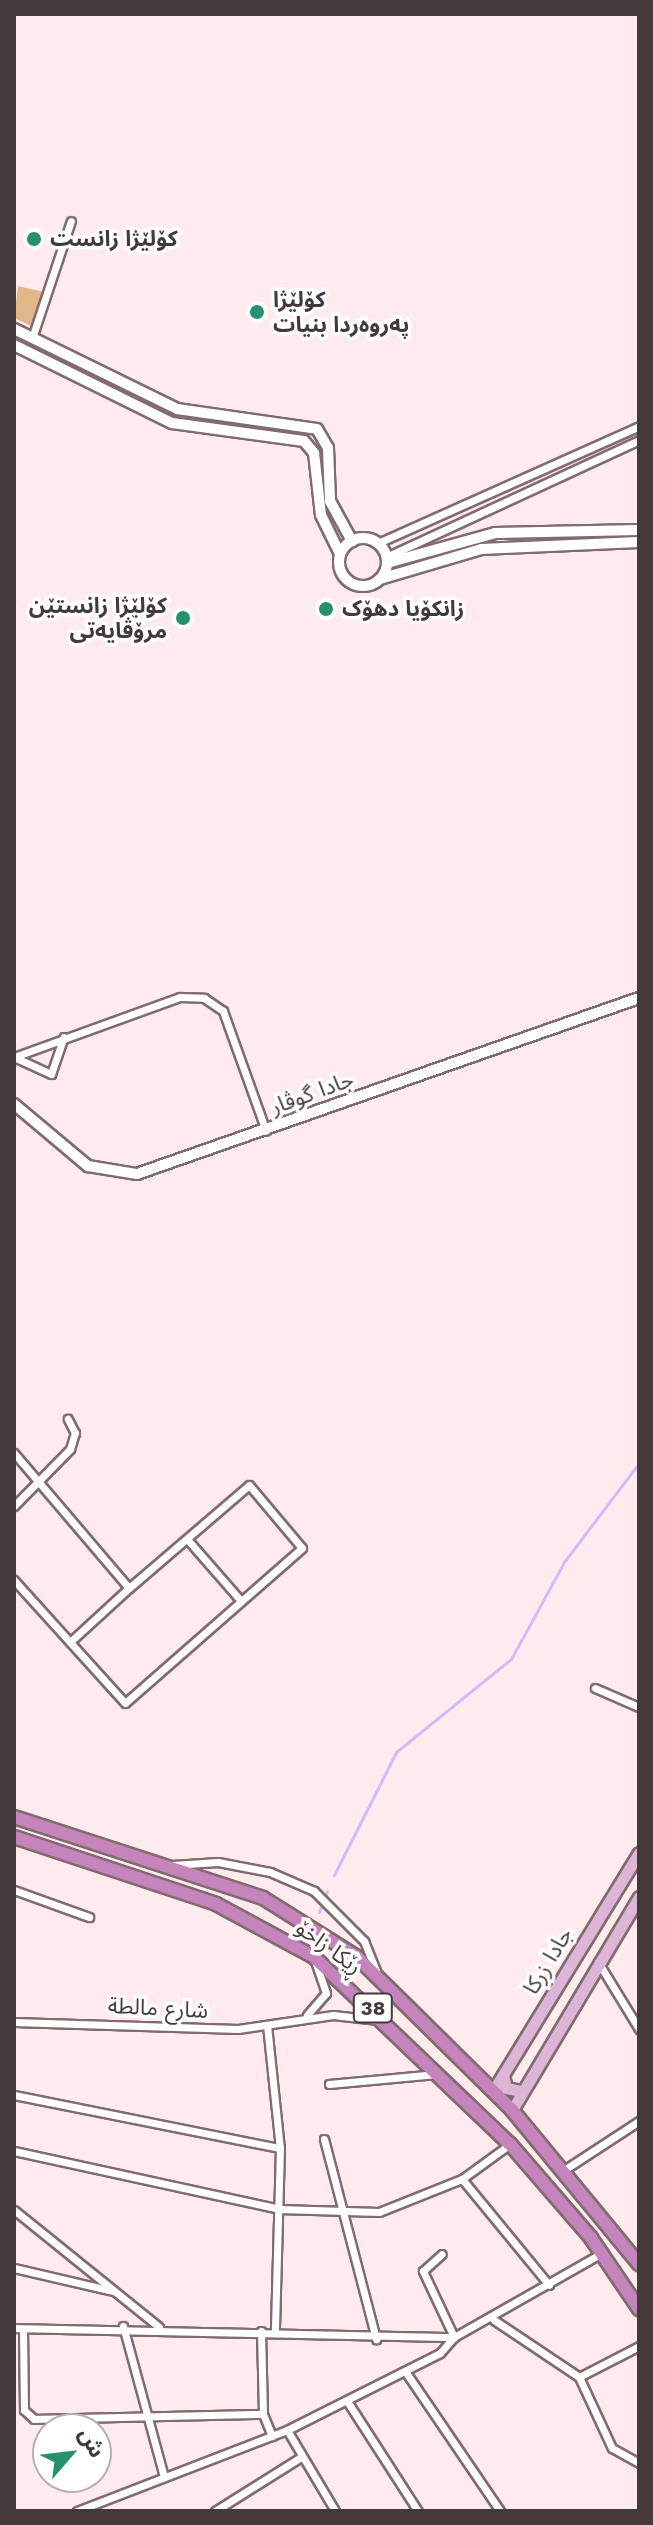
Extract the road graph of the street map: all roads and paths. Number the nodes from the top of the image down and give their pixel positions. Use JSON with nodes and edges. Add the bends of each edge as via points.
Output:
{"nodes":[{"id":1,"x":71,"y":221,"type":"dead end"},
{"id":2,"x":14,"y":329,"type":"edge"},
{"id":3,"x":32,"y":338,"type":"junction"},
{"id":4,"x":14,"y":345,"type":"edge"},
{"id":5,"x":639,"y":426,"type":"edge"},
{"id":6,"x":639,"y":440,"type":"edge"},
{"id":7,"x":639,"y":530,"type":"edge"},
{"id":8,"x":352,"y":541,"type":"junction"},
{"id":9,"x":639,"y":542,"type":"edge"},
{"id":10,"x":378,"y":543,"type":"junction"},
{"id":11,"x":340,"y":554,"type":"junction"},
{"id":12,"x":386,"y":560,"type":"junction"},
{"id":13,"x":380,"y":579,"type":"junction"},
{"id":14,"x":639,"y":998,"type":"edge"},
{"id":15,"x":64,"y":1037,"type":"junction"},
{"id":16,"x":14,"y":1057,"type":"edge"},
{"id":17,"x":14,"y":1104,"type":"edge"},
{"id":18,"x":267,"y":1131,"type":"junction"},
{"id":19,"x":68,"y":1419,"type":"dead end"},
{"id":20,"x":14,"y":1453,"type":"edge"},
{"id":21,"x":40,"y":1484,"type":"junction"},
{"id":22,"x":14,"y":1506,"type":"edge"},
{"id":23,"x":187,"y":1539,"type":"junction"},
{"id":24,"x":14,"y":1580,"type":"edge"},
{"id":25,"x":129,"y":1588,"type":"junction"},
{"id":26,"x":241,"y":1601,"type":"junction"},
{"id":27,"x":70,"y":1642,"type":"junction"},
{"id":28,"x":595,"y":1688,"type":"dead end"},
{"id":29,"x":639,"y":1707,"type":"edge"},
{"id":30,"x":14,"y":1817,"type":"edge"},
{"id":31,"x":14,"y":1837,"type":"edge"},
{"id":32,"x":639,"y":1853,"type":"edge"},
{"id":33,"x":166,"y":1866,"type":"junction"},
{"id":34,"x":224,"y":1883,"type":"junction"},
{"id":35,"x":14,"y":1890,"type":"edge"},
{"id":36,"x":639,"y":1897,"type":"edge"},
{"id":37,"x":216,"y":1904,"type":"junction"},
{"id":38,"x":89,"y":1917,"type":"dead end"},
{"id":39,"x":314,"y":1957,"type":"junction"},
{"id":40,"x":597,"y":1960,"type":"junction"},
{"id":41,"x":376,"y":1971,"type":"junction"},
{"id":42,"x":300,"y":2018,"type":"junction"},
{"id":43,"x":14,"y":2022,"type":"edge"},
{"id":44,"x":390,"y":2023,"type":"junction"},
{"id":45,"x":267,"y":2025,"type":"junction"},
{"id":46,"x":639,"y":2029,"type":"edge"},
{"id":47,"x":443,"y":2074,"type":"junction"},
{"id":48,"x":503,"y":2075,"type":"junction"},
{"id":49,"x":329,"y":2084,"type":"dead end"},
{"id":50,"x":493,"y":2091,"type":"junction"},
{"id":51,"x":522,"y":2091,"type":"junction"},
{"id":52,"x":14,"y":2095,"type":"edge"},
{"id":53,"x":512,"y":2110,"type":"junction"},
{"id":54,"x":639,"y":2121,"type":"edge"},
{"id":55,"x":324,"y":2139,"type":"dead end"},
{"id":56,"x":510,"y":2144,"type":"junction"},
{"id":57,"x":280,"y":2148,"type":"junction"},
{"id":58,"x":14,"y":2151,"type":"edge"},
{"id":59,"x":564,"y":2170,"type":"junction"},
{"id":60,"x":462,"y":2179,"type":"junction"},
{"id":61,"x":279,"y":2209,"type":"junction"},
{"id":62,"x":14,"y":2210,"type":"edge"},
{"id":63,"x":345,"y":2212,"type":"junction"},
{"id":64,"x":602,"y":2253,"type":"junction"},
{"id":65,"x":442,"y":2254,"type":"dead end"},
{"id":66,"x":638,"y":2260,"type":"edge"},
{"id":67,"x":14,"y":2268,"type":"edge"},
{"id":68,"x":549,"y":2285,"type":"junction"},
{"id":69,"x":115,"y":2292,"type":"junction"},
{"id":70,"x":639,"y":2309,"type":"edge"},
{"id":71,"x":494,"y":2320,"type":"junction"},
{"id":72,"x":123,"y":2326,"type":"junction"},
{"id":73,"x":161,"y":2328,"type":"junction"},
{"id":74,"x":19,"y":2329,"type":"edge"},
{"id":75,"x":261,"y":2331,"type":"junction"},
{"id":76,"x":275,"y":2331,"type":"junction"},
{"id":77,"x":454,"y":2337,"type":"junction"},
{"id":78,"x":376,"y":2339,"type":"junction"},
{"id":79,"x":639,"y":2346,"type":"edge"},
{"id":80,"x":407,"y":2374,"type":"junction"},
{"id":81,"x":579,"y":2377,"type":"junction"},
{"id":82,"x":14,"y":2393,"type":"edge"},
{"id":83,"x":24,"y":2393,"type":"junction"},
{"id":84,"x":347,"y":2401,"type":"junction"},
{"id":85,"x":263,"y":2414,"type":"junction"},
{"id":86,"x":147,"y":2415,"type":"junction"},
{"id":87,"x":287,"y":2430,"type":"junction"},
{"id":88,"x":272,"y":2436,"type":"junction"},
{"id":89,"x":301,"y":2457,"type":"junction"},
{"id":90,"x":639,"y":2463,"type":"edge"},
{"id":91,"x":164,"y":2477,"type":"junction"},
{"id":92,"x":79,"y":2511,"type":"edge"},
{"id":93,"x":215,"y":2511,"type":"edge"},
{"id":94,"x":335,"y":2511,"type":"edge"},
{"id":95,"x":418,"y":2511,"type":"edge"},
{"id":96,"x":500,"y":2511,"type":"edge"}],
"edges":[{"from":1,"to":3,"type":"street"},
{"from":2,"to":3,"type":"street"},
{"from":3,"to":8,"type":"street","via":[[177,409],[317,429],[328,448],[330,501]]},
{"from":4,"to":11,"type":"street","via":[[172,423],[304,441],[314,453],[321,515]]},
{"from":5,"to":10,"type":"street"},
{"from":6,"to":12,"type":"street"},
{"from":7,"to":12,"type":"street","via":[[495,533]]},
{"from":8,"to":10,"type":"street"},
{"from":8,"to":11,"type":"street"},
{"from":9,"to":13,"type":"street","via":[[481,549]]},
{"from":10,"to":12,"type":"street"},
{"from":11,"to":13,"type":"street","via":[[347,581],[368,586]]},
{"from":12,"to":13,"type":"street"},
{"from":14,"to":18,"type":"street","name":"جادا گوڤار"},
{"from":15,"to":16,"type":"street"},
{"from":15,"to":16,"type":"street","via":[[51,1074]]},
{"from":15,"to":18,"type":"street","via":[[180,997],[204,998],[223,1011]]},
{"from":17,"to":18,"type":"street","name":"جادا گوڤار","via":[[79,1160],[110,1175],[137,1174]]},
{"from":19,"to":21,"type":"street","via":[[75,1433],[70,1449]]},
{"from":20,"to":21,"type":"street"},
{"from":21,"to":22,"type":"street"},
{"from":21,"to":25,"type":"street"},
{"from":23,"to":25,"type":"street"},
{"from":23,"to":26,"type":"street"},
{"from":23,"to":26,"type":"street","via":[[249,1485],[302,1548]]},
{"from":24,"to":27,"type":"street"},
{"from":25,"to":27,"type":"street"},
{"from":26,"to":27,"type":"street","via":[[125,1703]]},
{"from":28,"to":29,"type":"street"},
{"from":30,"to":33,"type":"highway","name":"ڕێکا زاخۆ","number":"38"},
{"from":31,"to":37,"type":"highway","name":"ڕێکا زاخۆ","number":"38"},
{"from":32,"to":48,"type":"main road","name":"جادا زرکا"},
{"from":33,"to":34,"type":"highway","name":"ڕێکا زاخۆ","number":"38"},
{"from":33,"to":41,"type":"street","via":[[218,1862],[270,1872],[314,1891],[364,1941]]},
{"from":34,"to":37,"type":"highway"},
{"from":34,"to":41,"type":"highway","name":"ڕێکا زاخۆ","number":"38","via":[[290,1913]]},
{"from":35,"to":38,"type":"street"},
{"from":36,"to":40,"type":"main road","name":"جادا زرکا"},
{"from":37,"to":39,"type":"highway","name":"ڕێکا زاخۆ","number":"38"},
{"from":39,"to":42,"type":"street","via":[[325,2000]]},
{"from":39,"to":44,"type":"highway","name":"ڕێکا زاخۆ","number":"38"},
{"from":40,"to":46,"type":"street"},
{"from":40,"to":51,"type":"main road","name":"جادا زرکا"},
{"from":41,"to":50,"type":"highway","name":"ڕێکا زاخۆ","number":"38"},
{"from":42,"to":44,"type":"street","name":"شارع مالطة"},
{"from":42,"to":45,"type":"street","name":"شارع مالطة"},
{"from":43,"to":45,"type":"street","name":"شارع مالطة"},
{"from":44,"to":47,"type":"highway","name":"ڕێکا زاخۆ","number":"38"},
{"from":45,"to":57,"type":"street"},
{"from":47,"to":49,"type":"street"},
{"from":47,"to":56,"type":"highway","name":"ڕێکا زاخۆ","number":"38"},
{"from":48,"to":50,"type":"main road","name":"جادا زرکا"},
{"from":48,"to":51,"type":"main road","via":[[509,2091]]},
{"from":50,"to":53,"type":"highway","name":"ڕێکا زاخۆ","number":"38"},
{"from":51,"to":53,"type":"main road","name":"جادا زرکا"},
{"from":52,"to":57,"type":"street"},
{"from":53,"to":59,"type":"highway","name":"ڕێکا زاخۆ","number":"38"},
{"from":54,"to":59,"type":"street"},
{"from":55,"to":63,"type":"street"},
{"from":56,"to":60,"type":"street"},
{"from":56,"to":64,"type":"highway","name":"ڕێکا زاخۆ","number":"38"},
{"from":57,"to":61,"type":"street"},
{"from":58,"to":61,"type":"street"},
{"from":59,"to":66,"type":"highway","name":"ڕێکا زاخۆ","number":"38"},
{"from":60,"to":63,"type":"street","via":[[415,2203]]},
{"from":60,"to":68,"type":"street"},
{"from":61,"to":63,"type":"street"},
{"from":61,"to":76,"type":"street"},
{"from":62,"to":69,"type":"street"},
{"from":63,"to":78,"type":"street"},
{"from":64,"to":68,"type":"street"},
{"from":64,"to":70,"type":"highway","name":"ڕێکا زاخۆ","number":"38"},
{"from":65,"to":77,"type":"street","via":[[423,2271]]},
{"from":67,"to":69,"type":"street"},
{"from":68,"to":71,"type":"street"},
{"from":69,"to":73,"type":"street"},
{"from":71,"to":77,"type":"street"},
{"from":71,"to":81,"type":"street"},
{"from":72,"to":73,"type":"street"},
{"from":72,"to":74,"type":"street"},
{"from":72,"to":86,"type":"street"},
{"from":73,"to":75,"type":"street"},
{"from":74,"to":83,"type":"street"},
{"from":75,"to":76,"type":"street"},
{"from":75,"to":85,"type":"street"},
{"from":76,"to":78,"type":"street"},
{"from":77,"to":78,"type":"street"},
{"from":77,"to":80,"type":"street"},
{"from":79,"to":81,"type":"street"},
{"from":80,"to":84,"type":"street"},
{"from":80,"to":96,"type":"street"},
{"from":81,"to":90,"type":"street","via":[[612,2448]]},
{"from":82,"to":83,"type":"street"},
{"from":83,"to":86,"type":"street","via":[[24,2410],[34,2419]]},
{"from":84,"to":87,"type":"street"},
{"from":84,"to":95,"type":"street"},
{"from":85,"to":86,"type":"street"},
{"from":85,"to":88,"type":"street"},
{"from":86,"to":91,"type":"street"},
{"from":87,"to":88,"type":"street"},
{"from":87,"to":89,"type":"street"},
{"from":88,"to":91,"type":"street"},
{"from":89,"to":93,"type":"street"},
{"from":89,"to":94,"type":"street"},
{"from":91,"to":92,"type":"street"}]}
